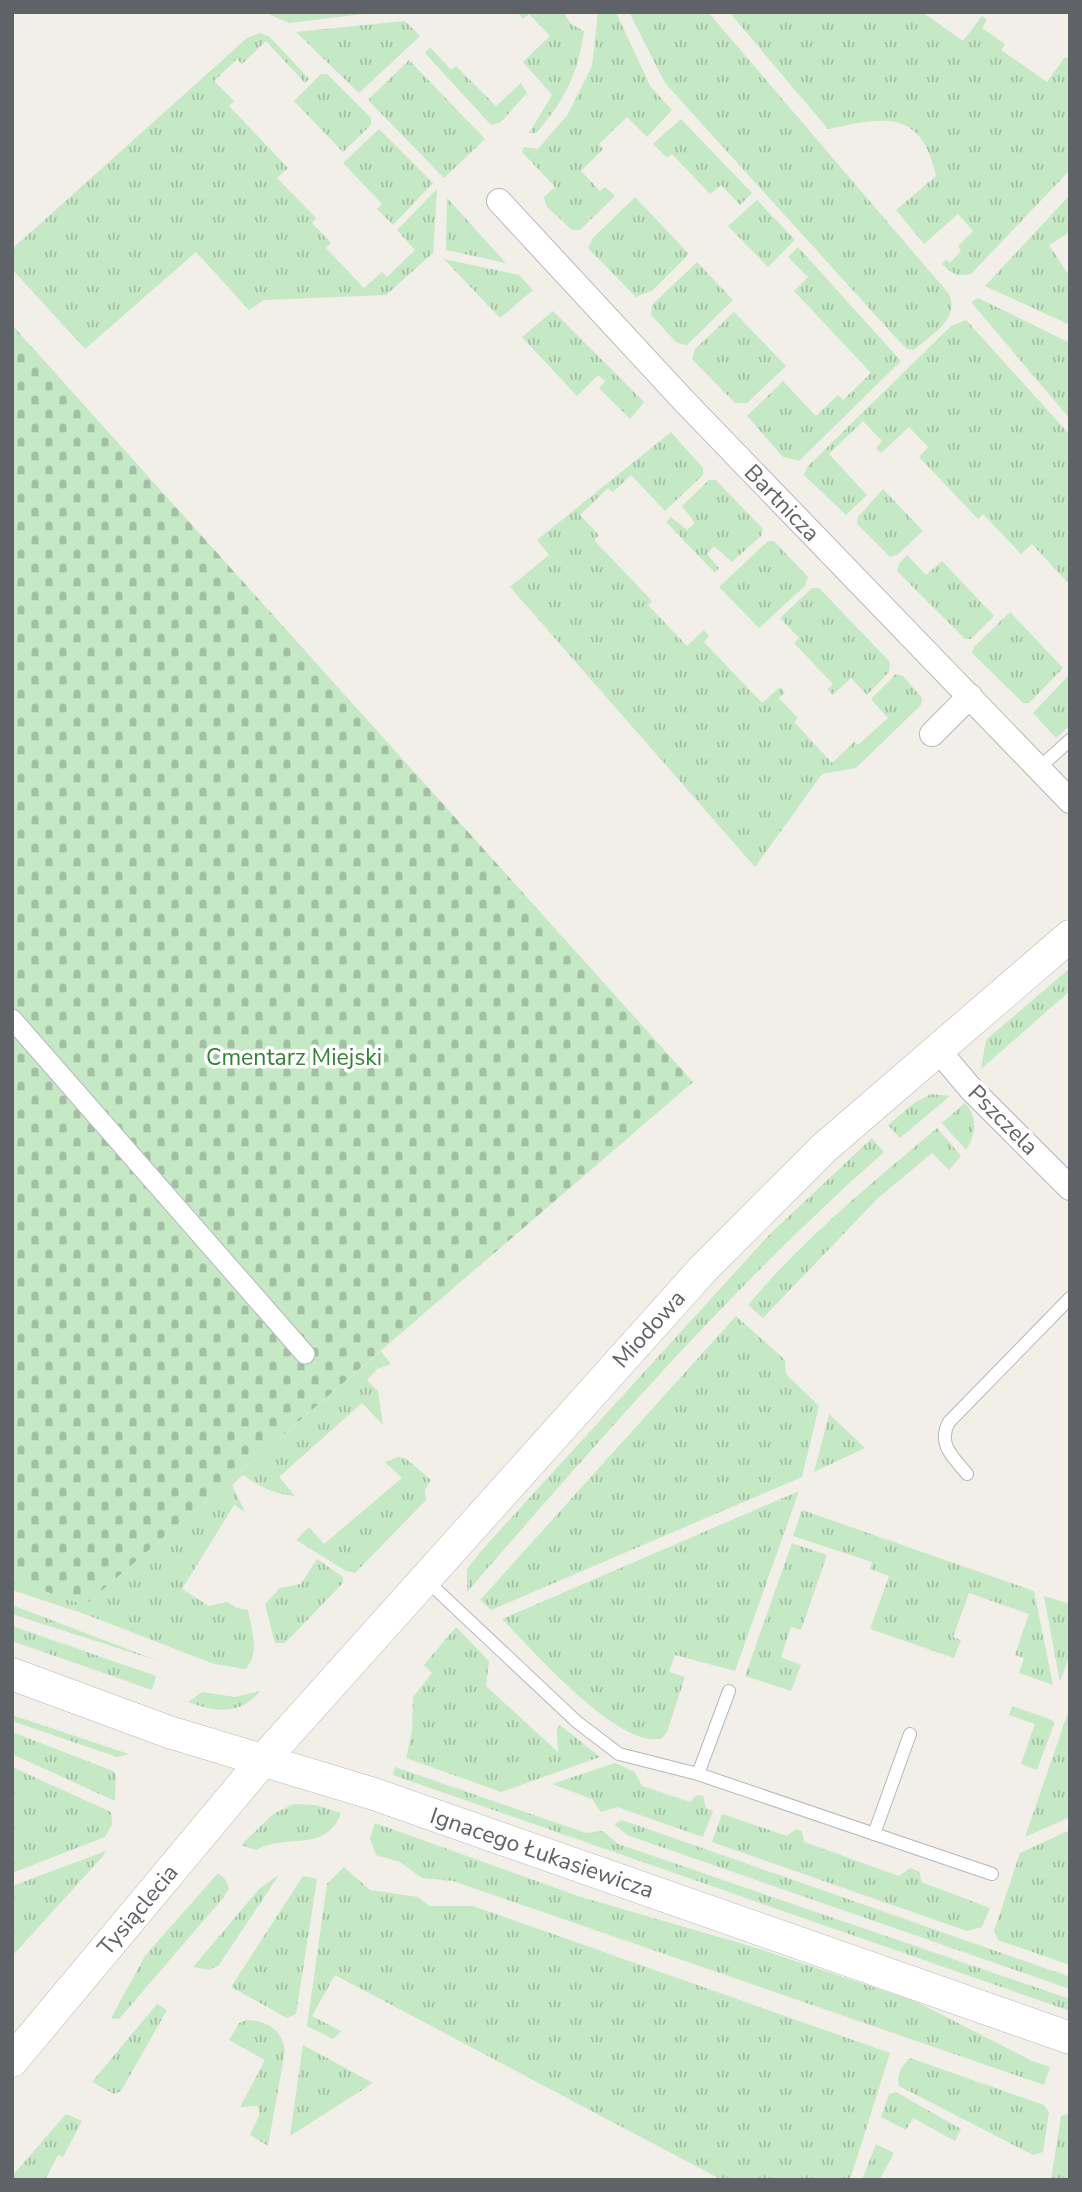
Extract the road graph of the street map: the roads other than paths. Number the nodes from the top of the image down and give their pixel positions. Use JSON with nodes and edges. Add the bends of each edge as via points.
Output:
{"nodes":[{"id":1,"x":499,"y":201,"type":"dead end"},
{"id":2,"x":970,"y":696,"type":"junction"},
{"id":3,"x":932,"y":734,"type":"dead end"},
{"id":4,"x":1070,"y":740,"type":"edge"},
{"id":5,"x":1039,"y":768,"type":"junction"},
{"id":6,"x":1070,"y":801,"type":"edge"},
{"id":7,"x":1070,"y":936,"type":"edge"},
{"id":8,"x":12,"y":1019,"type":"edge"},
{"id":9,"x":938,"y":1050,"type":"junction"},
{"id":10,"x":1070,"y":1188,"type":"edge"},
{"id":11,"x":1070,"y":1298,"type":"edge"},
{"id":12,"x":305,"y":1354,"type":"dead end"},
{"id":13,"x":967,"y":1474,"type":"dead end"},
{"id":14,"x":425,"y":1579,"type":"junction"},
{"id":15,"x":12,"y":1674,"type":"edge"},
{"id":16,"x":729,"y":1691,"type":"dead end"},
{"id":17,"x":909,"y":1734,"type":"dead end"},
{"id":18,"x":264,"y":1759,"type":"junction"},
{"id":19,"x":698,"y":1774,"type":"junction"},
{"id":20,"x":874,"y":1834,"type":"junction"},
{"id":21,"x":992,"y":1874,"type":"dead end"},
{"id":22,"x":1070,"y":2038,"type":"edge"},
{"id":23,"x":12,"y":2061,"type":"edge"}],
"edges":[{"from":1,"to":2,"type":"street","name":"Bartnicza","via":[[685,402]]},
{"from":2,"to":3,"type":"street"},
{"from":2,"to":5,"type":"street","name":"Bartnicza"},
{"from":4,"to":5,"type":"lane"},
{"from":5,"to":6,"type":"street","name":"Bartnicza"},
{"from":7,"to":9,"type":"street","name":"Miodowa"},
{"from":8,"to":12,"type":"street"},
{"from":9,"to":10,"type":"street","name":"Pszczela"},
{"from":9,"to":14,"type":"street","name":"Miodowa","via":[[769,1200]]},
{"from":11,"to":13,"type":"lane","via":[[949,1422],[944,1432],[946,1447]]},
{"from":14,"to":18,"type":"street","name":"Miodowa"},
{"from":14,"to":19,"type":"lane","via":[[603,1744],[640,1762]]},
{"from":15,"to":18,"type":"street","name":"Ignacego Łukasiewicza","via":[[169,1732]]},
{"from":16,"to":19,"type":"lane"},
{"from":17,"to":20,"type":"lane"},
{"from":18,"to":22,"type":"street","name":"Ignacego Łukasiewicza"},
{"from":18,"to":23,"type":"street","name":"Tysiąclecia"},
{"from":19,"to":20,"type":"lane"},
{"from":20,"to":21,"type":"lane"}]}
